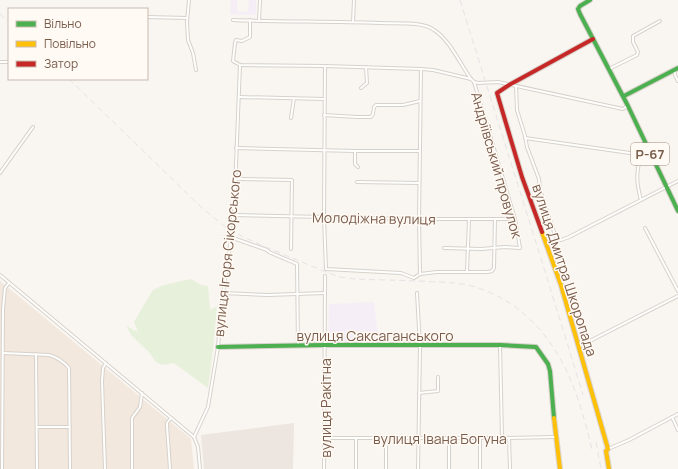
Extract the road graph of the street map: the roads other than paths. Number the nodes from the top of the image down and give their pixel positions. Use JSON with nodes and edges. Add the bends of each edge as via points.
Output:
{"nodes":[{"id":1,"x":189,"y":0,"type":"edge"},
{"id":2,"x":260,"y":0,"type":"edge"},
{"id":3,"x":354,"y":0,"type":"edge"},
{"id":4,"x":590,"y":0,"type":"edge"},
{"id":5,"x":148,"y":17,"type":"edge"},
{"id":6,"x":188,"y":18,"type":"junction"},
{"id":7,"x":233,"y":20,"type":"dead end"},
{"id":8,"x":250,"y":20,"type":"junction"},
{"id":9,"x":260,"y":20,"type":"junction"},
{"id":10,"x":660,"y":20,"type":"dead end"},
{"id":11,"x":353,"y":22,"type":"junction"},
{"id":12,"x":593,"y":39,"type":"junction"},
{"id":13,"x":240,"y":65,"type":"junction"},
{"id":14,"x":324,"y":66,"type":"junction"},
{"id":15,"x":366,"y":67,"type":"junction"},
{"id":16,"x":676,"y":68,"type":"edge"},
{"id":17,"x":421,"y":69,"type":"junction"},
{"id":18,"x":609,"y":69,"type":"junction"},
{"id":19,"x":196,"y":70,"type":"dead end"},
{"id":20,"x":471,"y":79,"type":"junction"},
{"id":21,"x":678,"y":81,"type":"edge"},
{"id":22,"x":474,"y":82,"type":"junction"},
{"id":23,"x":509,"y":85,"type":"junction"},
{"id":24,"x":516,"y":86,"type":"junction"},
{"id":25,"x":361,"y":88,"type":"dead end"},
{"id":26,"x":624,"y":96,"type":"junction"},
{"id":27,"x":239,"y":97,"type":"junction"},
{"id":28,"x":294,"y":98,"type":"junction"},
{"id":29,"x":324,"y":99,"type":"junction"},
{"id":30,"x":420,"y":101,"type":"junction"},
{"id":31,"x":628,"y":106,"type":"junction"},
{"id":32,"x":324,"y":115,"type":"junction"},
{"id":33,"x":291,"y":118,"type":"dead end"},
{"id":34,"x":33,"y":127,"type":"dead end"},
{"id":35,"x":525,"y":138,"type":"junction"},
{"id":36,"x":236,"y":148,"type":"junction"},
{"id":37,"x":324,"y":150,"type":"junction"},
{"id":38,"x":355,"y":151,"type":"junction"},
{"id":39,"x":420,"y":151,"type":"junction"},
{"id":40,"x":650,"y":152,"type":"junction"},
{"id":41,"x":641,"y":155,"type":"junction"},
{"id":42,"x":358,"y":167,"type":"dead end"},
{"id":43,"x":0,"y":173,"type":"edge"},
{"id":44,"x":235,"y":179,"type":"junction"},
{"id":45,"x":678,"y":181,"type":"edge"},
{"id":46,"x":357,"y":182,"type":"dead end"},
{"id":47,"x":419,"y":183,"type":"junction"},
{"id":48,"x":666,"y":187,"type":"junction"},
{"id":49,"x":641,"y":200,"type":"junction"},
{"id":50,"x":678,"y":211,"type":"edge"},
{"id":51,"x":234,"y":215,"type":"junction"},
{"id":52,"x":292,"y":217,"type":"junction"},
{"id":53,"x":324,"y":217,"type":"junction"},
{"id":54,"x":419,"y":219,"type":"junction"},
{"id":55,"x":469,"y":219,"type":"junction"},
{"id":56,"x":495,"y":219,"type":"junction"},
{"id":57,"x":515,"y":219,"type":"junction"},
{"id":58,"x":646,"y":228,"type":"dead end"},
{"id":59,"x":231,"y":239,"type":"junction"},
{"id":60,"x":444,"y":248,"type":"dead end"},
{"id":61,"x":468,"y":248,"type":"junction"},
{"id":62,"x":292,"y":249,"type":"dead end"},
{"id":63,"x":494,"y":249,"type":"junction"},
{"id":64,"x":467,"y":272,"type":"junction"},
{"id":65,"x":420,"y":274,"type":"junction"},
{"id":66,"x":0,"y":275,"type":"edge"},
{"id":67,"x":325,"y":276,"type":"dead end"},
{"id":68,"x":9,"y":283,"type":"junction"},
{"id":69,"x":678,"y":291,"type":"edge"},
{"id":70,"x":223,"y":293,"type":"junction"},
{"id":71,"x":325,"y":293,"type":"junction"},
{"id":72,"x":417,"y":293,"type":"dead end"},
{"id":73,"x":297,"y":295,"type":"junction"},
{"id":74,"x":678,"y":296,"type":"edge"},
{"id":75,"x":325,"y":345,"type":"junction"},
{"id":76,"x":500,"y":345,"type":"junction"},
{"id":77,"x":298,"y":346,"type":"junction"},
{"id":78,"x":420,"y":346,"type":"junction"},
{"id":79,"x":579,"y":346,"type":"junction"},
{"id":80,"x":218,"y":347,"type":"junction"},
{"id":81,"x":3,"y":353,"type":"junction"},
{"id":82,"x":36,"y":354,"type":"junction"},
{"id":83,"x":106,"y":363,"type":"junction"},
{"id":84,"x":438,"y":377,"type":"dead end"},
{"id":85,"x":142,"y":393,"type":"junction"},
{"id":86,"x":419,"y":393,"type":"junction"},
{"id":87,"x":678,"y":414,"type":"edge"},
{"id":88,"x":171,"y":417,"type":"junction"},
{"id":89,"x":672,"y":417,"type":"junction"},
{"id":90,"x":37,"y":427,"type":"junction"},
{"id":91,"x":70,"y":428,"type":"junction"},
{"id":92,"x":678,"y":430,"type":"edge"},
{"id":93,"x":194,"y":437,"type":"junction"},
{"id":94,"x":555,"y":437,"type":"junction"},
{"id":95,"x":324,"y":438,"type":"junction"},
{"id":96,"x":356,"y":438,"type":"junction"},
{"id":97,"x":418,"y":438,"type":"junction"},
{"id":98,"x":449,"y":438,"type":"junction"},
{"id":99,"x":480,"y":438,"type":"junction"},
{"id":100,"x":502,"y":438,"type":"junction"},
{"id":101,"x":509,"y":438,"type":"junction"},
{"id":102,"x":386,"y":439,"type":"junction"},
{"id":103,"x":608,"y":449,"type":"junction"},
{"id":104,"x":2,"y":469,"type":"edge"},
{"id":105,"x":37,"y":469,"type":"edge"},
{"id":106,"x":70,"y":469,"type":"edge"},
{"id":107,"x":105,"y":469,"type":"edge"},
{"id":108,"x":132,"y":469,"type":"edge"},
{"id":109,"x":170,"y":469,"type":"edge"},
{"id":110,"x":200,"y":469,"type":"edge"},
{"id":111,"x":324,"y":469,"type":"edge"},
{"id":112,"x":356,"y":469,"type":"edge"},
{"id":113,"x":386,"y":469,"type":"edge"},
{"id":114,"x":418,"y":469,"type":"edge"},
{"id":115,"x":449,"y":469,"type":"edge"},
{"id":116,"x":480,"y":469,"type":"edge"},
{"id":117,"x":510,"y":469,"type":"edge"},
{"id":118,"x":560,"y":469,"type":"edge"},
{"id":119,"x":609,"y":469,"type":"edge"}],
"edges":[{"from":1,"to":6,"type":"street"},
{"from":2,"to":9,"type":"street"},
{"from":3,"to":11,"type":"street"},
{"from":4,"to":12,"type":"street","number":"Р-67","via":[[578,9]]},
{"from":5,"to":6,"type":"street"},
{"from":6,"to":19,"type":"street","via":[[188,40]]},
{"from":7,"to":8,"type":"street"},
{"from":8,"to":9,"type":"street"},
{"from":8,"to":13,"type":"street","via":[[250,37],[242,41],[236,40],[235,43],[233,61]]},
{"from":9,"to":11,"type":"street"},
{"from":10,"to":18,"type":"street","via":[[633,36],[637,55]]},
{"from":11,"to":20,"type":"street","via":[[415,24],[430,27],[453,51]]},
{"from":12,"to":18,"type":"street","number":"Р-67"},
{"from":12,"to":23,"type":"street"},
{"from":13,"to":14,"type":"street"},
{"from":13,"to":27,"type":"street","name":"вулиця Ігоря Сікорського"},
{"from":14,"to":15,"type":"street"},
{"from":14,"to":29,"type":"street"},
{"from":15,"to":17,"type":"street"},
{"from":15,"to":25,"type":"street","via":[[367,83]]},
{"from":16,"to":21,"type":"street","via":[[675,75]]},
{"from":16,"to":26,"type":"street"},
{"from":17,"to":20,"type":"street"},
{"from":17,"to":30,"type":"street"},
{"from":18,"to":26,"type":"street","number":"Р-67"},
{"from":20,"to":22,"type":"street"},
{"from":22,"to":23,"type":"street","via":[[498,82]]},
{"from":22,"to":57,"type":"street","name":"Андріївський провулок"},
{"from":23,"to":24,"type":"street"},
{"from":23,"to":79,"type":"street","name":"вулиця Дмитра Шкоропада","via":[[497,93],[522,177],[561,285]]},
{"from":24,"to":31,"type":"street","via":[[623,109]]},
{"from":24,"to":35,"type":"street","via":[[517,110]]},
{"from":26,"to":31,"type":"street","number":"Р-67"},
{"from":27,"to":28,"type":"street"},
{"from":27,"to":36,"type":"street","name":"вулиця Ігоря Сікорського"},
{"from":28,"to":29,"type":"street"},
{"from":28,"to":33,"type":"street"},
{"from":29,"to":32,"type":"street"},
{"from":30,"to":32,"type":"street","via":[[403,105],[376,104],[371,117]]},
{"from":30,"to":39,"type":"street"},
{"from":31,"to":40,"type":"street","number":"Р-67"},
{"from":32,"to":37,"type":"street"},
{"from":34,"to":43,"type":"street"},
{"from":35,"to":41,"type":"street"},
{"from":35,"to":49,"type":"street","via":[[557,239],[569,237]]},
{"from":36,"to":37,"type":"street"},
{"from":36,"to":44,"type":"street","name":"вулиця Ігоря Сікорського"},
{"from":37,"to":38,"type":"street"},
{"from":37,"to":53,"type":"street"},
{"from":38,"to":39,"type":"street"},
{"from":38,"to":42,"type":"street","via":[[355,165]]},
{"from":39,"to":47,"type":"street"},
{"from":40,"to":41,"type":"street"},
{"from":40,"to":48,"type":"street","number":"Р-67"},
{"from":41,"to":49,"type":"street","via":[[636,170]]},
{"from":44,"to":51,"type":"street","name":"вулиця Ігоря Сікорського"},
{"from":44,"to":52,"type":"street","via":[[291,179]]},
{"from":45,"to":48,"type":"street"},
{"from":46,"to":47,"type":"street"},
{"from":47,"to":54,"type":"street"},
{"from":48,"to":49,"type":"street"},
{"from":48,"to":50,"type":"street","number":"Р-67"},
{"from":51,"to":52,"type":"street","name":"Молодіжна вулиця"},
{"from":51,"to":59,"type":"street","name":"вулиця Ігоря Сікорського","via":[[229,230]]},
{"from":52,"to":53,"type":"street","name":"Молодіжна вулиця"},
{"from":52,"to":62,"type":"street"},
{"from":53,"to":54,"type":"street","name":"Молодіжна вулиця"},
{"from":53,"to":65,"type":"street","via":[[326,269],[401,273],[414,278]]},
{"from":54,"to":55,"type":"street","name":"Молодіжна вулиця"},
{"from":54,"to":65,"type":"street"},
{"from":55,"to":56,"type":"street","name":"Молодіжна вулиця"},
{"from":55,"to":61,"type":"street"},
{"from":56,"to":57,"type":"street","name":"Молодіжна вулиця"},
{"from":56,"to":63,"type":"street"},
{"from":57,"to":63,"type":"street","name":"Андріївський провулок","via":[[520,248]]},
{"from":58,"to":69,"type":"street"},
{"from":59,"to":70,"type":"street","name":"вулиця Ігоря Сікорського"},
{"from":59,"to":73,"type":"street","via":[[267,250],[297,264]]},
{"from":60,"to":61,"type":"street"},
{"from":61,"to":63,"type":"street"},
{"from":61,"to":64,"type":"street"},
{"from":63,"to":64,"type":"street","via":[[492,271]]},
{"from":64,"to":65,"type":"street"},
{"from":66,"to":68,"type":"street"},
{"from":67,"to":71,"type":"street","name":"вулиця Ракітна"},
{"from":68,"to":81,"type":"street","via":[[4,294]]},
{"from":68,"to":83,"type":"street"},
{"from":70,"to":73,"type":"street"},
{"from":70,"to":80,"type":"street","name":"вулиця Ігоря Сікорського"},
{"from":71,"to":73,"type":"street"},
{"from":71,"to":75,"type":"street","name":"вулиця Ракітна"},
{"from":72,"to":78,"type":"street"},
{"from":73,"to":77,"type":"street"},
{"from":74,"to":79,"type":"street"},
{"from":75,"to":77,"type":"street","name":"вулиця Саксаганського"},
{"from":75,"to":78,"type":"street","name":"вулиця Саксаганського"},
{"from":75,"to":95,"type":"street","name":"вулиця Ракітна"},
{"from":76,"to":78,"type":"street","name":"вулиця Саксаганського"},
{"from":76,"to":94,"type":"street","name":"вулиця Саксаганського","via":[[532,346],[539,350],[548,364]]},
{"from":76,"to":100,"type":"street"},
{"from":77,"to":80,"type":"street","name":"вулиця Саксаганського"},
{"from":78,"to":86,"type":"street"},
{"from":79,"to":103,"type":"street","name":"вулиця Дмитра Шкоропада"},
{"from":80,"to":93,"type":"street","name":"вулиця Ігоря Сікорського","via":[[208,407]]},
{"from":81,"to":82,"type":"street"},
{"from":81,"to":104,"type":"street"},
{"from":82,"to":90,"type":"street"},
{"from":82,"to":91,"type":"street","via":[[54,357],[69,368]]},
{"from":83,"to":85,"type":"street"},
{"from":83,"to":107,"type":"street","via":[[102,381]]},
{"from":84,"to":86,"type":"street","via":[[438,391]]},
{"from":85,"to":88,"type":"street"},
{"from":85,"to":108,"type":"street","via":[[140,407],[132,418]]},
{"from":86,"to":97,"type":"street"},
{"from":87,"to":89,"type":"street"},
{"from":88,"to":93,"type":"street"},
{"from":88,"to":109,"type":"street","via":[[167,423]]},
{"from":89,"to":92,"type":"street"},
{"from":89,"to":103,"type":"street"},
{"from":90,"to":91,"type":"street"},
{"from":90,"to":105,"type":"street"},
{"from":91,"to":106,"type":"street"},
{"from":93,"to":110,"type":"street","via":[[198,447]]},
{"from":94,"to":101,"type":"street","name":"вулиця Івана Богуна"},
{"from":94,"to":118,"type":"street"},
{"from":95,"to":96,"type":"street","name":"вулиця Івана Богуна"},
{"from":95,"to":111,"type":"street","name":"вулиця Ракітна"},
{"from":96,"to":102,"type":"street","name":"вулиця Івана Богуна"},
{"from":96,"to":112,"type":"street"},
{"from":97,"to":98,"type":"street","name":"вулиця Івана Богуна"},
{"from":97,"to":102,"type":"street","name":"вулиця Івана Богуна"},
{"from":97,"to":114,"type":"street"},
{"from":98,"to":99,"type":"street","name":"вулиця Івана Богуна"},
{"from":98,"to":115,"type":"street"},
{"from":99,"to":100,"type":"street","name":"вулиця Івана Богуна"},
{"from":99,"to":116,"type":"street"},
{"from":100,"to":101,"type":"street","name":"вулиця Івана Богуна"},
{"from":101,"to":117,"type":"street"},
{"from":102,"to":113,"type":"street"},
{"from":103,"to":119,"type":"street","name":"вулиця Дмитра Шкоропада","via":[[606,451]]}]}
